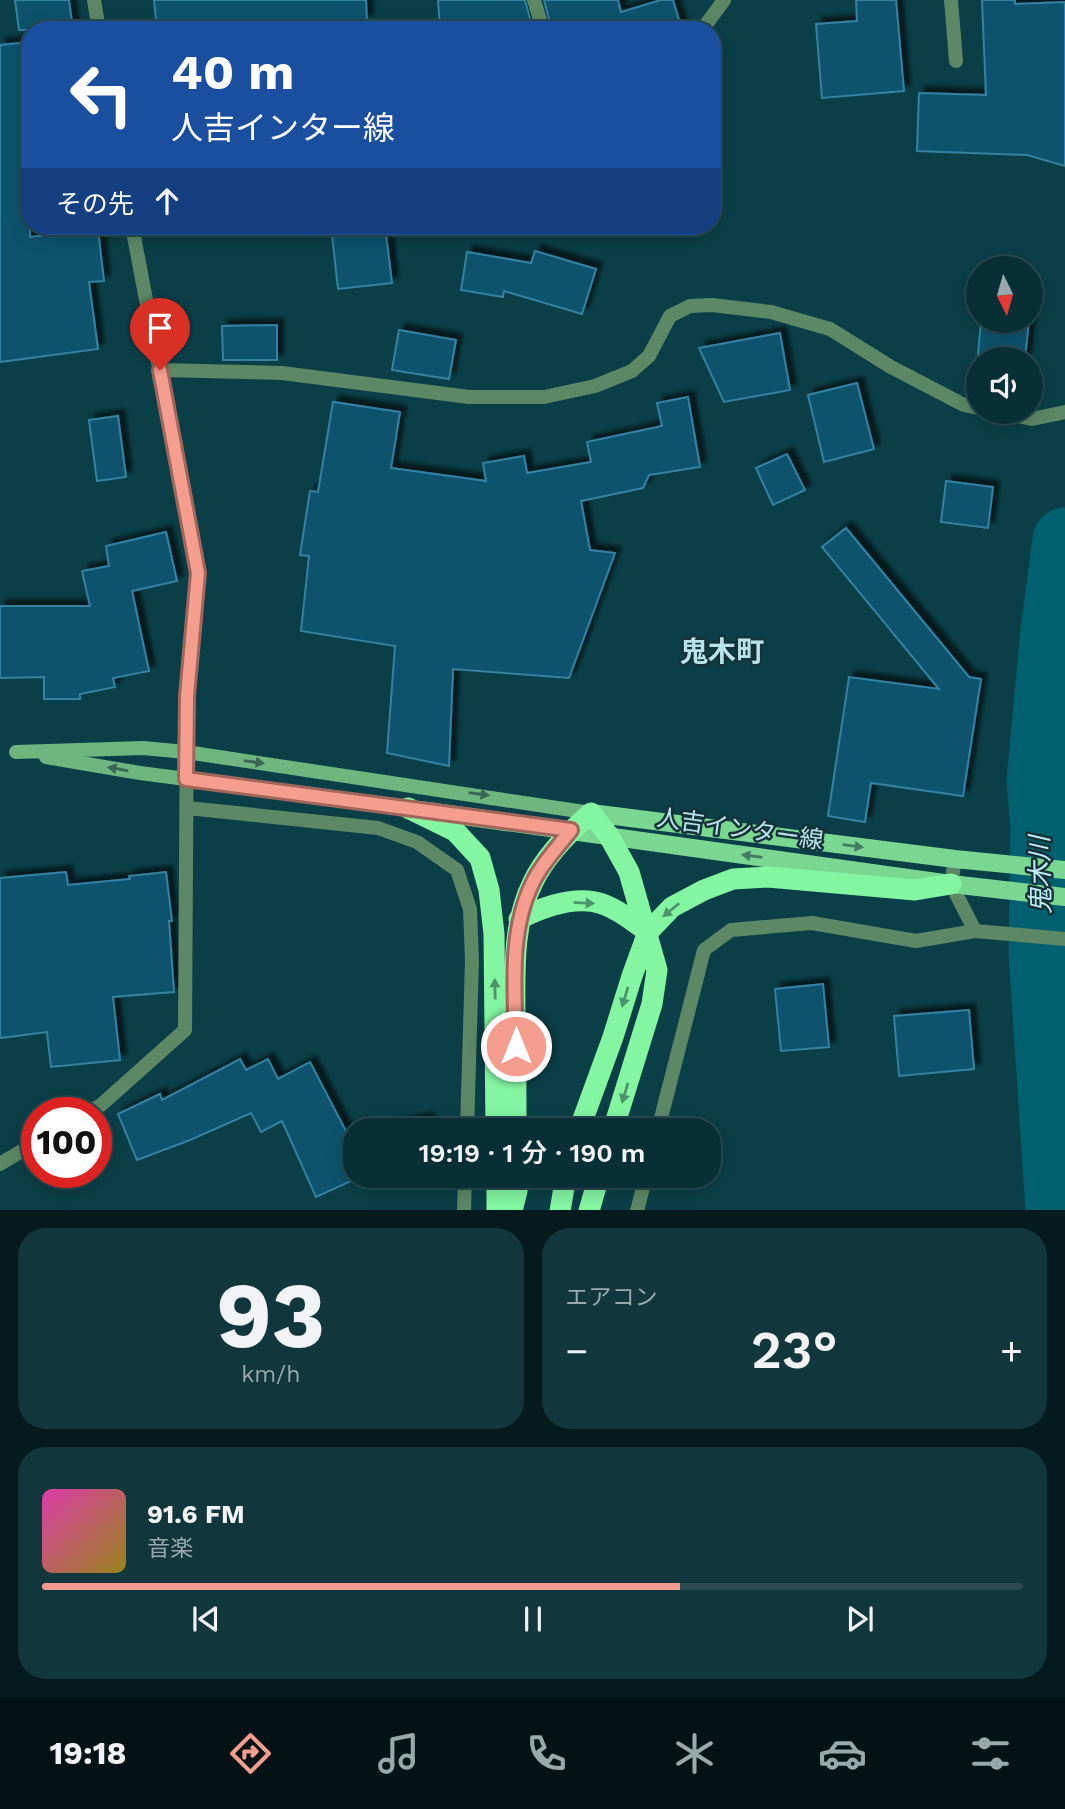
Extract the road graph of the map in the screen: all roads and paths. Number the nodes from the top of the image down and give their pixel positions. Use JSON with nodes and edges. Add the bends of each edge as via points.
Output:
{"nodes":[{"id":1,"x":94,"y":0,"type":"edge"},
{"id":2,"x":534,"y":0,"type":"edge"},
{"id":3,"x":724,"y":0,"type":"edge"},
{"id":4,"x":951,"y":0,"type":"edge"},
{"id":5,"x":98,"y":21,"type":"edge"},
{"id":6,"x":540,"y":21,"type":"edge"},
{"id":7,"x":709,"y":21,"type":"edge"},
{"id":8,"x":956,"y":61,"type":"dead end"},
{"id":9,"x":134,"y":235,"type":"edge"},
{"id":10,"x":160,"y":370,"type":"junction"},
{"id":11,"x":966,"y":405,"type":"edge"},
{"id":12,"x":1065,"y":412,"type":"edge"},
{"id":13,"x":1043,"y":417,"type":"edge"},
{"id":14,"x":0,"y":750,"type":"edge"},
{"id":15,"x":16,"y":752,"type":"junction"},
{"id":16,"x":186,"y":752,"type":"junction"},
{"id":17,"x":186,"y":779,"type":"junction"},
{"id":18,"x":188,"y":808,"type":"junction"},
{"id":19,"x":408,"y":808,"type":"junction"},
{"id":20,"x":591,"y":813,"type":"junction"},
{"id":21,"x":571,"y":830,"type":"junction"},
{"id":22,"x":608,"y":836,"type":"junction"},
{"id":23,"x":955,"y":859,"type":"junction"},
{"id":24,"x":1065,"y":870,"type":"edge"},
{"id":25,"x":951,"y":884,"type":"junction"},
{"id":26,"x":1065,"y":897,"type":"edge"},
{"id":27,"x":519,"y":919,"type":"junction"},
{"id":28,"x":975,"y":931,"type":"junction"},
{"id":29,"x":648,"y":932,"type":"junction"},
{"id":30,"x":1065,"y":939,"type":"edge"},
{"id":31,"x":110,"y":1097,"type":"edge"},
{"id":32,"x":467,"y":1118,"type":"edge"},
{"id":33,"x":496,"y":1118,"type":"edge"},
{"id":34,"x":516,"y":1118,"type":"edge"},
{"id":35,"x":583,"y":1118,"type":"edge"},
{"id":36,"x":617,"y":1118,"type":"edge"},
{"id":37,"x":661,"y":1118,"type":"edge"},
{"id":38,"x":21,"y":1152,"type":"edge"},
{"id":39,"x":0,"y":1164,"type":"edge"},
{"id":40,"x":465,"y":1188,"type":"edge"},
{"id":41,"x":497,"y":1188,"type":"edge"},
{"id":42,"x":517,"y":1188,"type":"edge"},
{"id":43,"x":564,"y":1188,"type":"edge"},
{"id":44,"x":595,"y":1188,"type":"edge"},
{"id":45,"x":643,"y":1188,"type":"edge"},
{"id":46,"x":464,"y":1210,"type":"edge"},
{"id":47,"x":497,"y":1210,"type":"edge"},
{"id":48,"x":512,"y":1210,"type":"edge"},
{"id":49,"x":560,"y":1210,"type":"edge"},
{"id":50,"x":589,"y":1210,"type":"edge"},
{"id":51,"x":637,"y":1210,"type":"edge"}],
"edges":[{"from":1,"to":5,"type":"street"},
{"from":2,"to":6,"type":"street"},
{"from":3,"to":7,"type":"street"},
{"from":4,"to":8,"type":"street"},
{"from":9,"to":10,"type":"street"},
{"from":10,"to":11,"type":"street","via":[[282,373],[469,397],[544,397],[595,386],[632,371],[649,356],[670,316],[690,306],[712,305],[771,312],[830,329]]},
{"from":10,"to":16,"type":"street","via":[[198,573]]},
{"from":12,"to":13,"type":"street"},
{"from":14,"to":15,"type":"street"},
{"from":15,"to":16,"type":"street","via":[[143,748]]},
{"from":17,"to":15,"type":"street","one_way":true},
{"from":16,"to":17,"type":"street"},
{"from":16,"to":20,"type":"street","one_way":true},
{"from":17,"to":18,"type":"street"},
{"from":17,"to":19,"type":"street"},
{"from":18,"to":31,"type":"street","via":[[185,1030]]},
{"from":18,"to":32,"type":"street","via":[[378,828],[418,842],[457,870],[470,909]]},
{"from":19,"to":21,"type":"main road","name":"人吉インター線"},
{"from":33,"to":19,"type":"highway","one_way":true,"via":[[494,934],[480,858],[455,831]]},
{"from":20,"to":21,"type":"highway"},
{"from":20,"to":22,"type":"highway"},
{"from":20,"to":23,"type":"main road","name":"人吉インター線","one_way":true},
{"from":21,"to":22,"type":"main road","name":"人吉インター線"},
{"from":21,"to":27,"type":"highway","via":[[533,882]]},
{"from":25,"to":22,"type":"main road","name":"人吉インター線","one_way":true},
{"from":22,"to":29,"type":"highway","via":[[629,872]]},
{"from":23,"to":24,"type":"main road","name":"人吉インター線"},
{"from":23,"to":25,"type":"street"},
{"from":25,"to":26,"type":"main road","name":"人吉インター線"},
{"from":25,"to":28,"type":"street"},
{"from":25,"to":29,"type":"highway","one_way":true,"via":[[915,890],[768,877],[733,879],[672,907]]},
{"from":27,"to":29,"type":"highway","one_way":true,"via":[[541,908],[575,901],[604,904]]},
{"from":27,"to":34,"type":"highway"},
{"from":28,"to":30,"type":"street"},
{"from":28,"to":37,"type":"street","via":[[916,941],[812,923],[730,930],[704,950]]},
{"from":29,"to":35,"type":"highway","one_way":true},
{"from":29,"to":36,"type":"highway","one_way":true,"via":[[656,970],[652,1004]]},
{"from":38,"to":39,"type":"street"},
{"from":40,"to":46,"type":"street"},
{"from":41,"to":47,"type":"highway"},
{"from":42,"to":48,"type":"highway"},
{"from":43,"to":49,"type":"highway"},
{"from":44,"to":50,"type":"highway"},
{"from":45,"to":51,"type":"street"}]}
